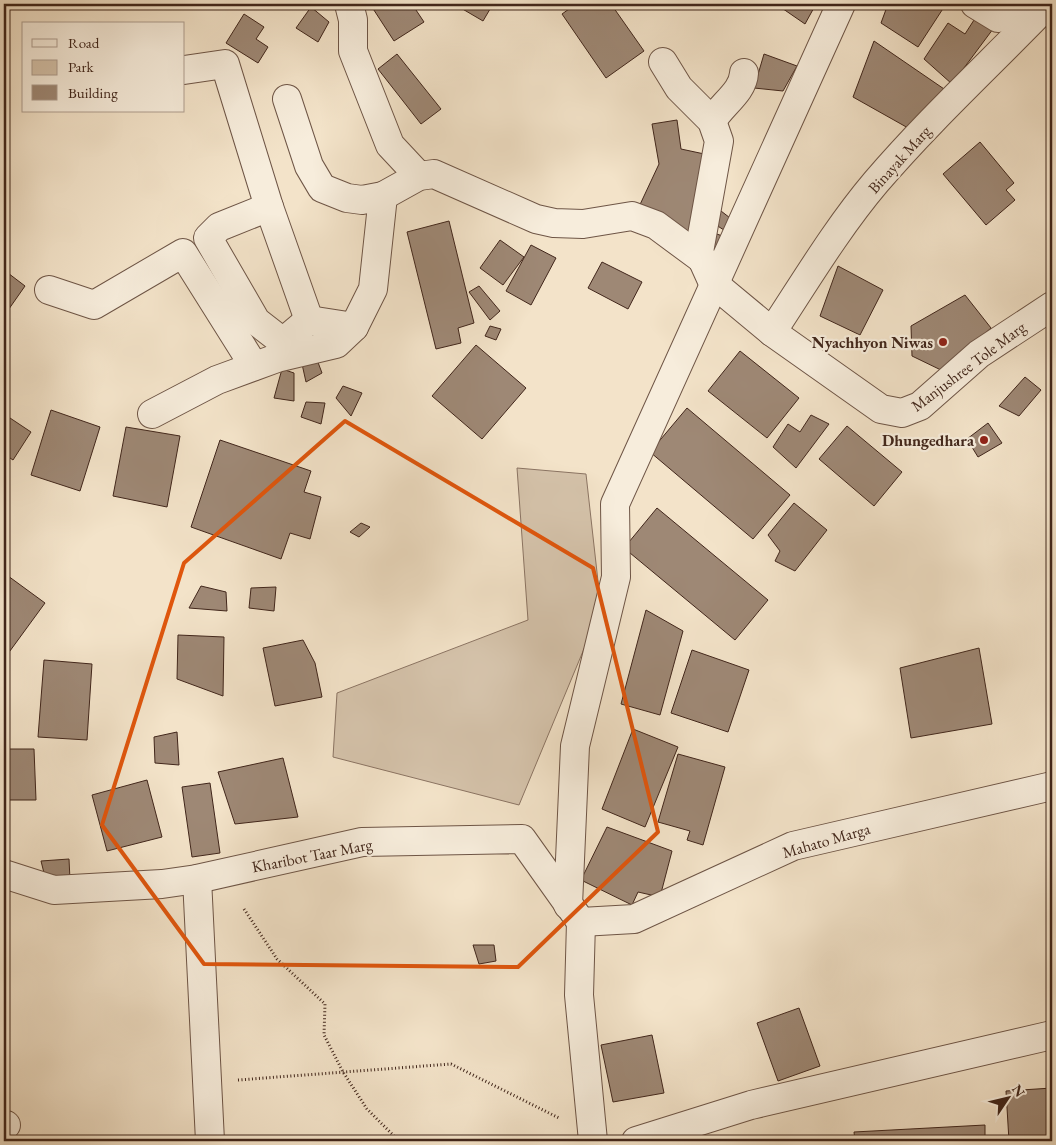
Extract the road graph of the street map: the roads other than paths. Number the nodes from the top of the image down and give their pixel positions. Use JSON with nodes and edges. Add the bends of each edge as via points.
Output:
{"nodes":[{"id":1,"x":349,"y":4,"type":"edge"},
{"id":2,"x":840,"y":4,"type":"edge"},
{"id":3,"x":975,"y":4,"type":"edge"},
{"id":4,"x":1014,"y":4,"type":"edge"},
{"id":5,"x":1048,"y":4,"type":"edge"},
{"id":6,"x":663,"y":62,"type":"dead end"},
{"id":7,"x":185,"y":70,"type":"edge"},
{"id":8,"x":744,"y":73,"type":"dead end"},
{"id":9,"x":287,"y":99,"type":"dead end"},
{"id":10,"x":712,"y":121,"type":"junction"},
{"id":11,"x":419,"y":176,"type":"junction"},
{"id":12,"x":382,"y":196,"type":"junction"},
{"id":13,"x":269,"y":207,"type":"junction"},
{"id":14,"x":708,"y":271,"type":"junction"},
{"id":15,"x":49,"y":290,"type":"dead end"},
{"id":16,"x":1052,"y":306,"type":"edge"},
{"id":17,"x":309,"y":320,"type":"junction"},
{"id":18,"x":354,"y":327,"type":"junction"},
{"id":19,"x":772,"y":332,"type":"junction"},
{"id":20,"x":254,"y":366,"type":"junction"},
{"id":21,"x":152,"y":414,"type":"dead end"},
{"id":22,"x":1052,"y":786,"type":"edge"},
{"id":23,"x":4,"y":874,"type":"edge"},
{"id":24,"x":197,"y":879,"type":"junction"},
{"id":25,"x":574,"y":914,"type":"junction"},
{"id":26,"x":1052,"y":1035,"type":"edge"},
{"id":27,"x":592,"y":1138,"type":"edge"},
{"id":28,"x":210,"y":1141,"type":"edge"},
{"id":29,"x":636,"y":1141,"type":"edge"}],
"edges":[{"from":1,"to":11,"type":"street","via":[[353,20],[353,51],[390,145]]},
{"from":2,"to":14,"type":"street","via":[[771,161]]},
{"from":3,"to":4,"type":"street","via":[[998,18]]},
{"from":5,"to":19,"type":"street","name":"Binayak Marg","via":[[877,181]]},
{"from":6,"to":10,"type":"street","via":[[679,88]]},
{"from":7,"to":13,"type":"street","via":[[225,64]]},
{"from":8,"to":10,"type":"street","via":[[744,83],[721,106]]},
{"from":9,"to":12,"type":"street","via":[[309,166],[322,188],[362,200]]},
{"from":10,"to":14,"type":"street","via":[[719,141],[699,252]]},
{"from":11,"to":12,"type":"street"},
{"from":11,"to":14,"type":"street","name":"Manjushree Tole Marg","via":[[434,174],[536,219],[554,223],[583,224],[632,216],[656,225]]},
{"from":12,"to":18,"type":"street","via":[[373,289]]},
{"from":13,"to":17,"type":"street"},
{"from":13,"to":17,"type":"street","via":[[219,227],[208,238],[256,321],[283,342]]},
{"from":14,"to":19,"type":"street","name":"Manjushree Tole Marg"},
{"from":14,"to":25,"type":"street","via":[[615,504],[616,577],[575,746]]},
{"from":15,"to":20,"type":"street","via":[[94,305],[183,253]]},
{"from":16,"to":19,"type":"street","name":"Manjushree Tole Marg","via":[[979,354],[920,406],[902,413],[881,409]]},
{"from":17,"to":18,"type":"street"},
{"from":18,"to":20,"type":"street","via":[[336,344]]},
{"from":20,"to":21,"type":"street","via":[[217,380]]},
{"from":22,"to":25,"type":"street","name":"Mahato Marga","via":[[792,846],[634,919]]},
{"from":23,"to":24,"type":"street","name":"Kharibot Taar Marg","via":[[54,890]]},
{"from":24,"to":25,"type":"street","name":"Kharibot Taar Marg","via":[[362,842],[522,839]]},
{"from":24,"to":28,"type":"street"},
{"from":25,"to":27,"type":"street"},
{"from":26,"to":29,"type":"street","via":[[751,1105]]}]}
